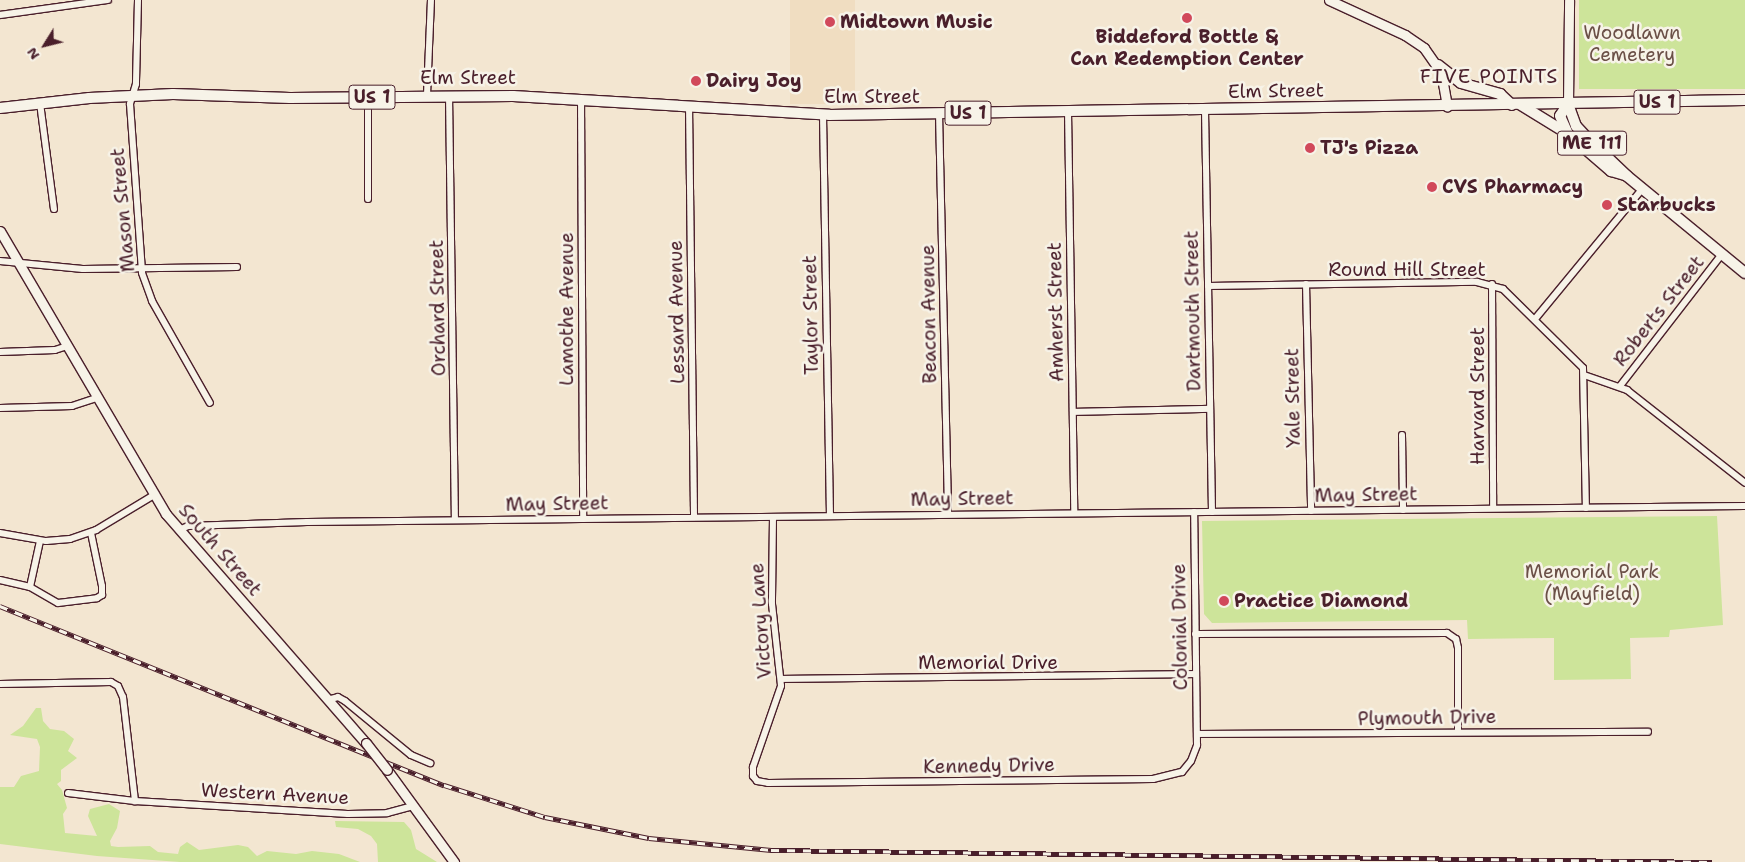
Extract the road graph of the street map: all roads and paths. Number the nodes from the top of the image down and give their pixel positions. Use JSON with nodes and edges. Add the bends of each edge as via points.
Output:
{"nodes":[{"id":1,"x":108,"y":0,"type":"edge"},
{"id":2,"x":138,"y":0,"type":"edge"},
{"id":3,"x":431,"y":0,"type":"edge"},
{"id":4,"x":1329,"y":0,"type":"edge"},
{"id":5,"x":1569,"y":0,"type":"edge"},
{"id":6,"x":0,"y":15,"type":"edge"},
{"id":7,"x":1438,"y":65,"type":"junction"},
{"id":8,"x":132,"y":95,"type":"junction"},
{"id":9,"x":427,"y":95,"type":"junction"},
{"id":10,"x":450,"y":95,"type":"junction"},
{"id":11,"x":368,"y":97,"type":"junction"},
{"id":12,"x":580,"y":99,"type":"junction"},
{"id":13,"x":1745,"y":100,"type":"edge"},
{"id":14,"x":40,"y":103,"type":"junction"},
{"id":15,"x":1568,"y":104,"type":"junction"},
{"id":16,"x":689,"y":105,"type":"junction"},
{"id":17,"x":1517,"y":105,"type":"junction"},
{"id":18,"x":1447,"y":106,"type":"junction"},
{"id":19,"x":0,"y":108,"type":"edge"},
{"id":20,"x":1205,"y":110,"type":"junction"},
{"id":21,"x":1068,"y":111,"type":"junction"},
{"id":22,"x":939,"y":114,"type":"junction"},
{"id":23,"x":823,"y":115,"type":"junction"},
{"id":24,"x":1568,"y":134,"type":"junction"},
{"id":25,"x":1627,"y":176,"type":"junction"},
{"id":26,"x":1642,"y":188,"type":"junction"},
{"id":27,"x":368,"y":199,"type":"dead end"},
{"id":28,"x":54,"y":209,"type":"dead end"},
{"id":29,"x":0,"y":231,"type":"edge"},
{"id":30,"x":1722,"y":254,"type":"junction"},
{"id":31,"x":0,"y":261,"type":"edge"},
{"id":32,"x":19,"y":263,"type":"junction"},
{"id":33,"x":142,"y":267,"type":"junction"},
{"id":34,"x":237,"y":267,"type":"dead end"},
{"id":35,"x":1745,"y":273,"type":"edge"},
{"id":36,"x":1306,"y":284,"type":"junction"},
{"id":37,"x":1492,"y":284,"type":"junction"},
{"id":38,"x":1208,"y":286,"type":"junction"},
{"id":39,"x":1535,"y":319,"type":"junction"},
{"id":40,"x":67,"y":346,"type":"junction"},
{"id":41,"x":0,"y":352,"type":"edge"},
{"id":42,"x":1584,"y":375,"type":"junction"},
{"id":43,"x":1620,"y":386,"type":"junction"},
{"id":44,"x":97,"y":398,"type":"junction"},
{"id":45,"x":210,"y":403,"type":"dead end"},
{"id":46,"x":0,"y":408,"type":"edge"},
{"id":47,"x":1210,"y":409,"type":"junction"},
{"id":48,"x":1073,"y":412,"type":"junction"},
{"id":49,"x":1402,"y":435,"type":"dead end"},
{"id":50,"x":1745,"y":483,"type":"edge"},
{"id":51,"x":154,"y":495,"type":"junction"},
{"id":52,"x":1745,"y":506,"type":"edge"},
{"id":53,"x":1493,"y":508,"type":"junction"},
{"id":54,"x":1586,"y":508,"type":"junction"},
{"id":55,"x":1310,"y":510,"type":"junction"},
{"id":56,"x":1403,"y":510,"type":"junction"},
{"id":57,"x":1194,"y":512,"type":"junction"},
{"id":58,"x":1212,"y":512,"type":"junction"},
{"id":59,"x":1074,"y":513,"type":"junction"},
{"id":60,"x":948,"y":514,"type":"junction"},
{"id":61,"x":830,"y":516,"type":"junction"},
{"id":62,"x":694,"y":517,"type":"junction"},
{"id":63,"x":772,"y":517,"type":"junction"},
{"id":64,"x":583,"y":519,"type":"junction"},
{"id":65,"x":455,"y":520,"type":"junction"},
{"id":66,"x":179,"y":530,"type":"junction"},
{"id":67,"x":0,"y":533,"type":"edge"},
{"id":68,"x":90,"y":533,"type":"junction"},
{"id":69,"x":40,"y":541,"type":"junction"},
{"id":70,"x":0,"y":580,"type":"edge"},
{"id":71,"x":30,"y":587,"type":"junction"},
{"id":72,"x":1195,"y":634,"type":"junction"},
{"id":73,"x":1196,"y":674,"type":"junction"},
{"id":74,"x":781,"y":679,"type":"junction"},
{"id":75,"x":0,"y":684,"type":"edge"},
{"id":76,"x":331,"y":699,"type":"junction"},
{"id":77,"x":1458,"y":732,"type":"junction"},
{"id":78,"x":1648,"y":732,"type":"dead end"},
{"id":79,"x":1198,"y":734,"type":"junction"},
{"id":80,"x":430,"y":762,"type":"dead end"},
{"id":81,"x":754,"y":778,"type":"joint"},
{"id":82,"x":68,"y":793,"type":"dead end"},
{"id":83,"x":134,"y":801,"type":"junction"},
{"id":84,"x":413,"y":806,"type":"junction"},
{"id":85,"x":454,"y":862,"type":"edge"}],
"edges":[{"from":1,"to":6,"type":"street"},
{"from":2,"to":8,"type":"street","name":"Mason Street","via":[[136,84]]},
{"from":3,"to":9,"type":"street"},
{"from":4,"to":7,"type":"street","via":[[1405,35],[1424,48]]},
{"from":5,"to":15,"type":"street"},
{"from":7,"to":17,"type":"main road","via":[[1461,82],[1500,94]]},
{"from":7,"to":18,"type":"street"},
{"from":8,"to":11,"type":"main road","name":"Elm Street","number":"US 1"},
{"from":8,"to":14,"type":"main road","name":"Elm Street","number":"US 1"},
{"from":8,"to":33,"type":"street","name":"Mason Street"},
{"from":9,"to":10,"type":"main road","name":"Elm Street","number":"US 1"},
{"from":9,"to":11,"type":"main road","name":"Elm Street","number":"US 1"},
{"from":10,"to":12,"type":"main road","name":"Elm Street","number":"US 1"},
{"from":10,"to":65,"type":"street","name":"Orchard Street"},
{"from":11,"to":27,"type":"street"},
{"from":12,"to":16,"type":"main road","name":"Elm Street","number":"US 1"},
{"from":12,"to":64,"type":"street","name":"Lamothe Avenue"},
{"from":13,"to":15,"type":"main road","name":"Elm Street","number":"US 1"},
{"from":14,"to":19,"type":"main road","name":"Elm Street","number":"US 1"},
{"from":14,"to":28,"type":"street"},
{"from":15,"to":17,"type":"main road","name":"Elm Street","number":"US 1"},
{"from":15,"to":24,"type":"main road","number":"ME 111","via":[[1560,116]]},
{"from":15,"to":25,"type":"main road","number":"ME 111","via":[[1581,133]]},
{"from":16,"to":23,"type":"main road","name":"Elm Street","number":"US 1"},
{"from":16,"to":62,"type":"street","name":"Lessard Avenue"},
{"from":17,"to":18,"type":"main road","name":"Elm Street","number":"US 1"},
{"from":17,"to":24,"type":"main road"},
{"from":18,"to":20,"type":"main road","name":"Elm Street","number":"US 1"},
{"from":20,"to":21,"type":"main road","name":"Elm Street","number":"US 1"},
{"from":20,"to":38,"type":"street","name":"Dartmouth Street"},
{"from":21,"to":22,"type":"main road","name":"Elm Street","number":"US 1"},
{"from":21,"to":48,"type":"street","name":"Amherst Street"},
{"from":22,"to":23,"type":"main road","name":"Elm Street","number":"US 1"},
{"from":22,"to":60,"type":"street","name":"Beacon Avenue"},
{"from":23,"to":61,"type":"street","name":"Taylor Street"},
{"from":24,"to":25,"type":"main road","number":"ME 111","via":[[1611,171]]},
{"from":25,"to":26,"type":"main road","number":"ME 111"},
{"from":26,"to":30,"type":"main road","number":"ME 111"},
{"from":26,"to":39,"type":"street"},
{"from":29,"to":32,"type":"street","name":"South Street"},
{"from":30,"to":35,"type":"main road","number":"ME 111"},
{"from":30,"to":43,"type":"street","name":"Roberts Street"},
{"from":31,"to":32,"type":"street"},
{"from":32,"to":33,"type":"street","via":[[56,268]]},
{"from":32,"to":40,"type":"street","name":"South Street"},
{"from":33,"to":34,"type":"street"},
{"from":33,"to":45,"type":"street","name":"Mason Street","via":[[149,296]]},
{"from":36,"to":37,"type":"street","name":"Round Hill Street"},
{"from":36,"to":38,"type":"street","name":"Round Hill Street"},
{"from":36,"to":55,"type":"street","name":"Yale Street"},
{"from":37,"to":39,"type":"street","name":"Round Hill Street","via":[[1508,293]]},
{"from":37,"to":53,"type":"street","name":"Harvard Street"},
{"from":38,"to":47,"type":"street","name":"Dartmouth Street"},
{"from":39,"to":42,"type":"street","name":"Round Hill Street","via":[[1578,362]]},
{"from":40,"to":41,"type":"street","via":[[55,350]]},
{"from":40,"to":44,"type":"street","name":"South Street"},
{"from":42,"to":43,"type":"street","name":"Roberts Street"},
{"from":42,"to":54,"type":"street"},
{"from":43,"to":50,"type":"street","name":"Roberts Street"},
{"from":44,"to":46,"type":"street","via":[[72,406]]},
{"from":44,"to":51,"type":"street","name":"South Street"},
{"from":47,"to":48,"type":"street"},
{"from":47,"to":58,"type":"street","name":"Dartmouth Street"},
{"from":48,"to":59,"type":"street","name":"Amherst Street"},
{"from":49,"to":56,"type":"street"},
{"from":51,"to":66,"type":"street","name":"South Street"},
{"from":51,"to":68,"type":"street"},
{"from":52,"to":54,"type":"street","name":"May Street"},
{"from":53,"to":54,"type":"street","name":"May Street"},
{"from":53,"to":56,"type":"street","name":"May Street"},
{"from":55,"to":56,"type":"street","name":"May Street"},
{"from":55,"to":58,"type":"street","name":"May Street"},
{"from":57,"to":58,"type":"street","name":"May Street"},
{"from":57,"to":59,"type":"street","name":"May Street"},
{"from":57,"to":72,"type":"street","name":"Colonial Drive"},
{"from":59,"to":60,"type":"street","name":"May Street"},
{"from":60,"to":61,"type":"street","name":"May Street"},
{"from":61,"to":63,"type":"street","name":"May Street"},
{"from":62,"to":63,"type":"street","name":"May Street"},
{"from":62,"to":64,"type":"street","name":"May Street"},
{"from":63,"to":74,"type":"street","name":"Victory Lane","via":[[772,604]]},
{"from":64,"to":65,"type":"street","name":"May Street"},
{"from":65,"to":66,"type":"street","name":"May Street","via":[[188,526]]},
{"from":66,"to":76,"type":"street","name":"South Street"},
{"from":67,"to":69,"type":"street"},
{"from":68,"to":69,"type":"street","via":[[60,541]]},
{"from":68,"to":71,"type":"street","via":[[102,595],[58,603]]},
{"from":69,"to":71,"type":"street"},
{"from":70,"to":71,"type":"street"},
{"from":72,"to":73,"type":"street","name":"Colonial Drive"},
{"from":72,"to":77,"type":"street","via":[[1437,631],[1453,636],[1458,648]]},
{"from":73,"to":74,"type":"street","name":"Memorial Drive"},
{"from":73,"to":79,"type":"street","name":"Colonial Drive"},
{"from":74,"to":81,"type":"street","name":"Victory Lane","via":[[779,697],[753,766]]},
{"from":75,"to":83,"type":"street","via":[[111,682],[118,686],[123,697]]},
{"from":76,"to":80,"type":"street","via":[[345,701],[411,755]]},
{"from":76,"to":84,"type":"street","name":"South Street","bridge":true},
{"from":77,"to":78,"type":"street","name":"Plymouth Drive"},
{"from":77,"to":79,"type":"street","name":"Plymouth Drive"},
{"from":79,"to":81,"type":"street","name":"Kennedy Drive","via":[[1196,752],[1188,766],[1175,776],[1161,778],[768,783]]},
{"from":82,"to":83,"type":"street","name":"Western Avenue"},
{"from":83,"to":84,"type":"street","name":"Western Avenue","via":[[348,814],[387,813]]},
{"from":84,"to":85,"type":"street","name":"South Street"}]}
